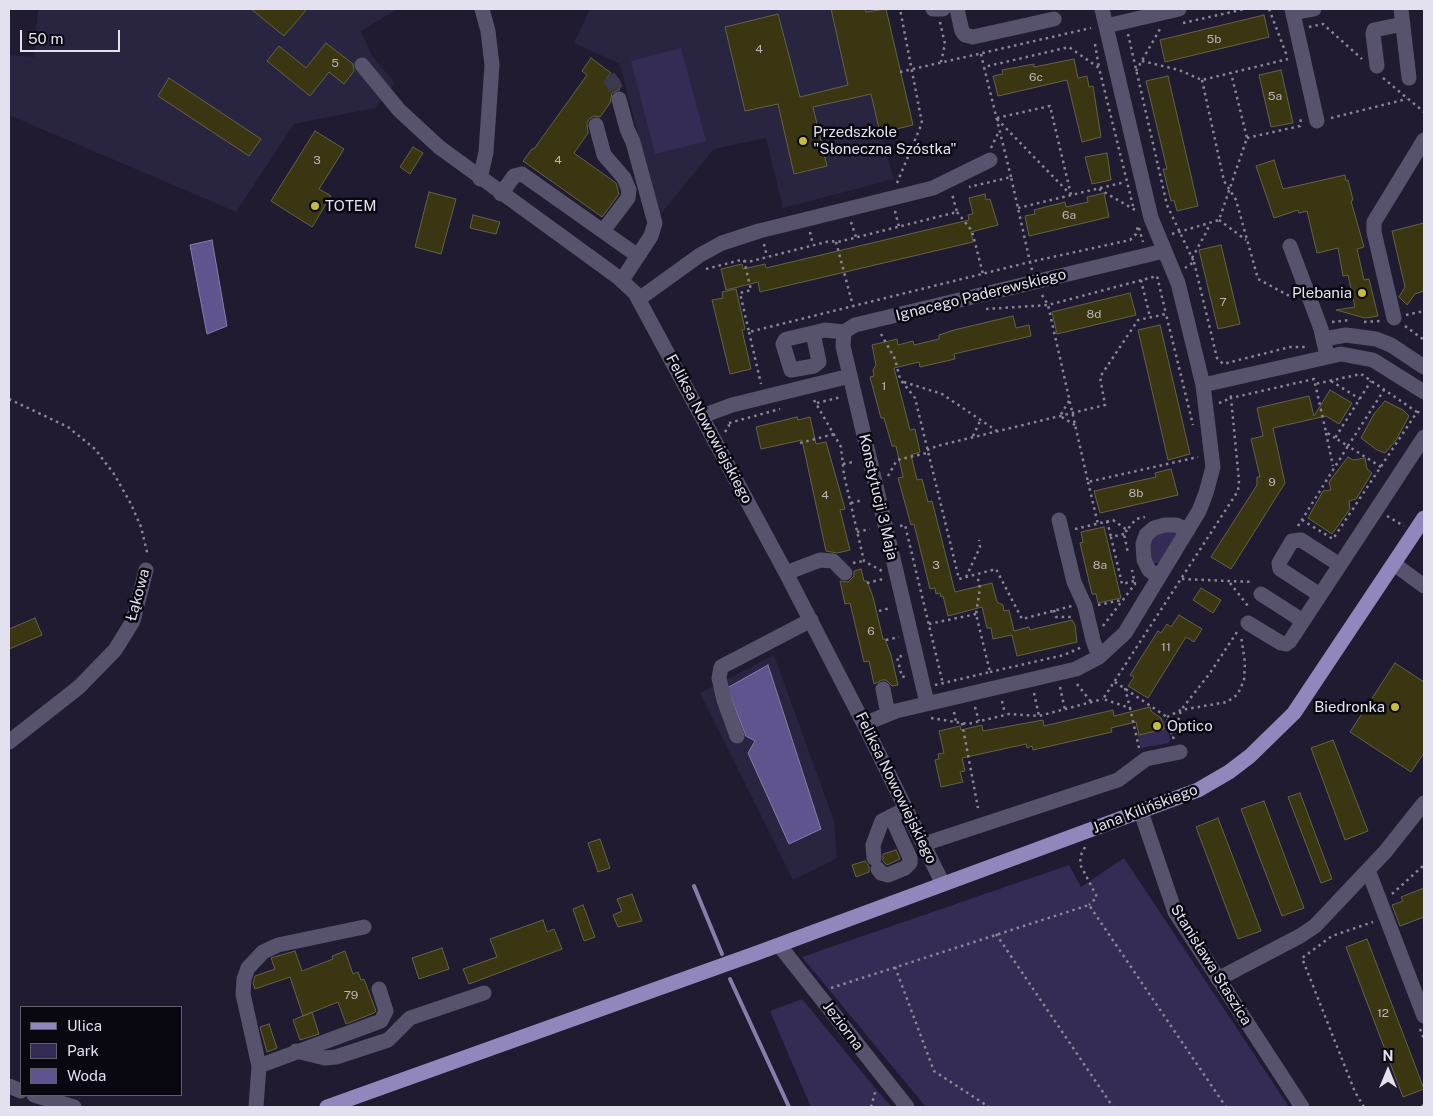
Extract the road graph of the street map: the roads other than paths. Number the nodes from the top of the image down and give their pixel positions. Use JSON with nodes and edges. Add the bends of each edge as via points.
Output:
{"nodes":[{"id":1,"x":482,"y":9,"type":"edge"},
{"id":2,"x":957,"y":9,"type":"edge"},
{"id":3,"x":1102,"y":9,"type":"edge"},
{"id":4,"x":1179,"y":9,"type":"edge"},
{"id":5,"x":1314,"y":9,"type":"edge"},
{"id":6,"x":1401,"y":9,"type":"edge"},
{"id":7,"x":1292,"y":11,"type":"edge"},
{"id":8,"x":1049,"y":16,"type":"edge"},
{"id":9,"x":1403,"y":24,"type":"junction"},
{"id":10,"x":1106,"y":26,"type":"junction"},
{"id":11,"x":362,"y":65,"type":"dead end"},
{"id":12,"x":1377,"y":66,"type":"dead end"},
{"id":13,"x":1409,"y":78,"type":"dead end"},
{"id":14,"x":619,"y":99,"type":"tunnel mouth"},
{"id":15,"x":1317,"y":121,"type":"road end"},
{"id":16,"x":596,"y":125,"type":"dead end"},
{"id":17,"x":1424,"y":140,"type":"edge"},
{"id":18,"x":990,"y":160,"type":"dead end"},
{"id":19,"x":480,"y":179,"type":"junction"},
{"id":20,"x":501,"y":194,"type":"junction"},
{"id":21,"x":603,"y":231,"type":"junction"},
{"id":22,"x":1165,"y":244,"type":"junction"},
{"id":23,"x":1290,"y":246,"type":"dead end"},
{"id":24,"x":638,"y":256,"type":"junction"},
{"id":25,"x":622,"y":280,"type":"junction"},
{"id":26,"x":639,"y":299,"type":"junction"},
{"id":27,"x":1394,"y":318,"type":"road end"},
{"id":28,"x":844,"y":332,"type":"junction"},
{"id":29,"x":813,"y":333,"type":"dead end"},
{"id":30,"x":1324,"y":339,"type":"junction"},
{"id":31,"x":1327,"y":356,"type":"junction"},
{"id":32,"x":1424,"y":367,"type":"edge"},
{"id":33,"x":850,"y":376,"type":"junction"},
{"id":34,"x":1204,"y":385,"type":"junction"},
{"id":35,"x":1424,"y":392,"type":"edge"},
{"id":36,"x":702,"y":416,"type":"junction"},
{"id":37,"x":1424,"y":436,"type":"edge"},
{"id":38,"x":1424,"y":518,"type":"edge"},
{"id":39,"x":1058,"y":520,"type":"dead end"},
{"id":40,"x":1188,"y":530,"type":"junction"},
{"id":41,"x":1394,"y":564,"type":"junction"},
{"id":42,"x":1340,"y":565,"type":"junction"},
{"id":43,"x":146,"y":570,"type":"road end"},
{"id":44,"x":786,"y":573,"type":"junction"},
{"id":45,"x":846,"y":573,"type":"dead end"},
{"id":46,"x":1159,"y":578,"type":"junction"},
{"id":47,"x":1424,"y":586,"type":"edge"},
{"id":48,"x":1259,"y":587,"type":"road end"},
{"id":49,"x":1320,"y":595,"type":"junction"},
{"id":50,"x":1247,"y":618,"type":"road end"},
{"id":51,"x":811,"y":620,"type":"junction"},
{"id":52,"x":1303,"y":621,"type":"junction"},
{"id":53,"x":1099,"y":657,"type":"junction"},
{"id":54,"x":882,"y":689,"type":"dead end"},
{"id":55,"x":927,"y":703,"type":"junction"},
{"id":56,"x":888,"y":714,"type":"junction"},
{"id":57,"x":864,"y":724,"type":"junction"},
{"id":58,"x":737,"y":736,"type":"dead end"},
{"id":59,"x":9,"y":742,"type":"edge"},
{"id":60,"x":1177,"y":747,"type":"road end"},
{"id":61,"x":1424,"y":803,"type":"edge"},
{"id":62,"x":906,"y":809,"type":"junction"},
{"id":63,"x":1141,"y":812,"type":"junction"},
{"id":64,"x":891,"y":816,"type":"junction"},
{"id":65,"x":924,"y":844,"type":"junction"},
{"id":66,"x":1368,"y":870,"type":"junction"},
{"id":67,"x":943,"y":884,"type":"junction"},
{"id":68,"x":364,"y":927,"type":"dead end"},
{"id":69,"x":779,"y":945,"type":"junction"},
{"id":70,"x":1218,"y":979,"type":"junction"},
{"id":71,"x":379,"y":989,"type":"dead end"},
{"id":72,"x":484,"y":992,"type":"dead end"},
{"id":73,"x":1421,"y":1020,"type":"edge"},
{"id":74,"x":296,"y":1051,"type":"junction"},
{"id":75,"x":259,"y":1066,"type":"junction"},
{"id":76,"x":37,"y":1096,"type":"edge"},
{"id":77,"x":74,"y":1107,"type":"edge"},
{"id":78,"x":256,"y":1107,"type":"edge"},
{"id":79,"x":327,"y":1107,"type":"edge"},
{"id":80,"x":907,"y":1107,"type":"edge"},
{"id":81,"x":1302,"y":1107,"type":"edge"}],
"edges":[{"from":1,"to":19,"type":"street","via":[[492,66],[486,152]]},
{"from":2,"to":8,"type":"street","via":[[960,26],[969,37]]},
{"from":3,"to":10,"type":"street"},
{"from":4,"to":10,"type":"street","via":[[1126,29]]},
{"from":5,"to":7,"type":"street"},
{"from":6,"to":9,"type":"street"},
{"from":7,"to":15,"type":"street"},
{"from":9,"to":12,"type":"street","via":[[1374,30]]},
{"from":9,"to":13,"type":"street"},
{"from":10,"to":22,"type":"street","via":[[1151,218]]},
{"from":11,"to":19,"type":"street","name":"Feliksa Nowowiejskiego","via":[[385,95],[414,124]]},
{"from":14,"to":24,"type":"street","via":[[655,223],[654,232]]},
{"from":16,"to":21,"type":"street","via":[[604,155],[629,190],[628,198]]},
{"from":17,"to":27,"type":"street","via":[[1374,222]]},
{"from":18,"to":26,"type":"street","via":[[933,188],[722,243]]},
{"from":19,"to":20,"type":"street","name":"Feliksa Nowowiejskiego"},
{"from":20,"to":21,"type":"street","via":[[514,176],[522,174]]},
{"from":20,"to":25,"type":"street","name":"Feliksa Nowowiejskiego"},
{"from":21,"to":24,"type":"street"},
{"from":22,"to":28,"type":"street","name":"Ignacego Paderewskiego","via":[[856,326]]},
{"from":22,"to":34,"type":"street"},
{"from":23,"to":30,"type":"street"},
{"from":24,"to":25,"type":"street"},
{"from":25,"to":26,"type":"street","name":"Feliksa Nowowiejskiego"},
{"from":26,"to":36,"type":"street","name":"Feliksa Nowowiejskiego"},
{"from":28,"to":29,"type":"street"},
{"from":28,"to":33,"type":"street","via":[[842,341]]},
{"from":30,"to":31,"type":"street"},
{"from":30,"to":32,"type":"street","via":[[1346,335],[1376,339]]},
{"from":31,"to":34,"type":"street"},
{"from":31,"to":35,"type":"street","via":[[1349,355],[1373,360]]},
{"from":33,"to":36,"type":"street","via":[[732,405]]},
{"from":33,"to":55,"type":"street","name":"Konstytucji 3 Maja"},
{"from":34,"to":40,"type":"street","via":[[1212,467],[1206,493]]},
{"from":36,"to":44,"type":"street","name":"Feliksa Nowowiejskiego"},
{"from":37,"to":42,"type":"street"},
{"from":38,"to":41,"type":"main road","name":"Jana Kilińskiego"},
{"from":39,"to":53,"type":"street","via":[[1074,582],[1085,606],[1084,643]]},
{"from":40,"to":46,"type":"street"},
{"from":40,"to":46,"type":"street","via":[[1165,525],[1146,535],[1144,560],[1149,570]]},
{"from":41,"to":47,"type":"street"},
{"from":41,"to":63,"type":"main road","name":"Jana Kilińskiego","via":[[1294,713],[1265,744],[1229,772],[1198,790]]},
{"from":42,"to":49,"type":"street"},
{"from":42,"to":49,"type":"street","via":[[1301,540],[1292,541],[1279,562],[1280,569]]},
{"from":43,"to":59,"type":"street","name":"Łąkowa","via":[[133,621],[115,650],[73,692]]},
{"from":44,"to":45,"type":"street","via":[[808,563],[825,560],[838,564]]},
{"from":44,"to":51,"type":"street","name":"Feliksa Nowowiejskiego"},
{"from":46,"to":53,"type":"street","via":[[1125,633]]},
{"from":48,"to":52,"type":"street"},
{"from":49,"to":52,"type":"street"},
{"from":50,"to":52,"type":"street","via":[[1286,644]]},
{"from":51,"to":57,"type":"street","name":"Feliksa Nowowiejskiego"},
{"from":51,"to":58,"type":"street","via":[[721,667],[719,678],[724,700]]},
{"from":53,"to":55,"type":"street","via":[[1076,669]]},
{"from":54,"to":56,"type":"street"},
{"from":55,"to":56,"type":"street"},
{"from":56,"to":57,"type":"street"},
{"from":57,"to":62,"type":"street","name":"Feliksa Nowowiejskiego"},
{"from":60,"to":65,"type":"street","via":[[1146,759],[1118,780]]},
{"from":61,"to":66,"type":"street"},
{"from":62,"to":64,"type":"street"},
{"from":62,"to":65,"type":"street","name":"Feliksa Nowowiejskiego"},
{"from":63,"to":67,"type":"main road","name":"Jana Kilińskiego"},
{"from":63,"to":70,"type":"street","name":"Stanisława Staszica","via":[[1171,903]]},
{"from":64,"to":64,"type":"street","via":[[881,824],[873,846],[881,873],[888,875],[910,863]]},
{"from":65,"to":67,"type":"street","name":"Feliksa Nowowiejskiego"},
{"from":66,"to":70,"type":"street","via":[[1315,926]]},
{"from":66,"to":73,"type":"street"},
{"from":67,"to":69,"type":"main road","name":"Jana Kilińskiego"},
{"from":68,"to":75,"type":"street","via":[[278,945],[252,962],[244,979],[244,1002]]},
{"from":69,"to":79,"type":"main road","name":"Jana Kilińskiego"},
{"from":69,"to":80,"type":"street","name":"Jeziorna"},
{"from":70,"to":81,"type":"street","name":"Stanisława Staszica"},
{"from":71,"to":74,"type":"street","via":[[386,1011],[381,1021]]},
{"from":72,"to":74,"type":"street","via":[[410,1018],[388,1040],[336,1057]]},
{"from":74,"to":75,"type":"street"},
{"from":75,"to":78,"type":"street"},
{"from":76,"to":77,"type":"street"}]}
